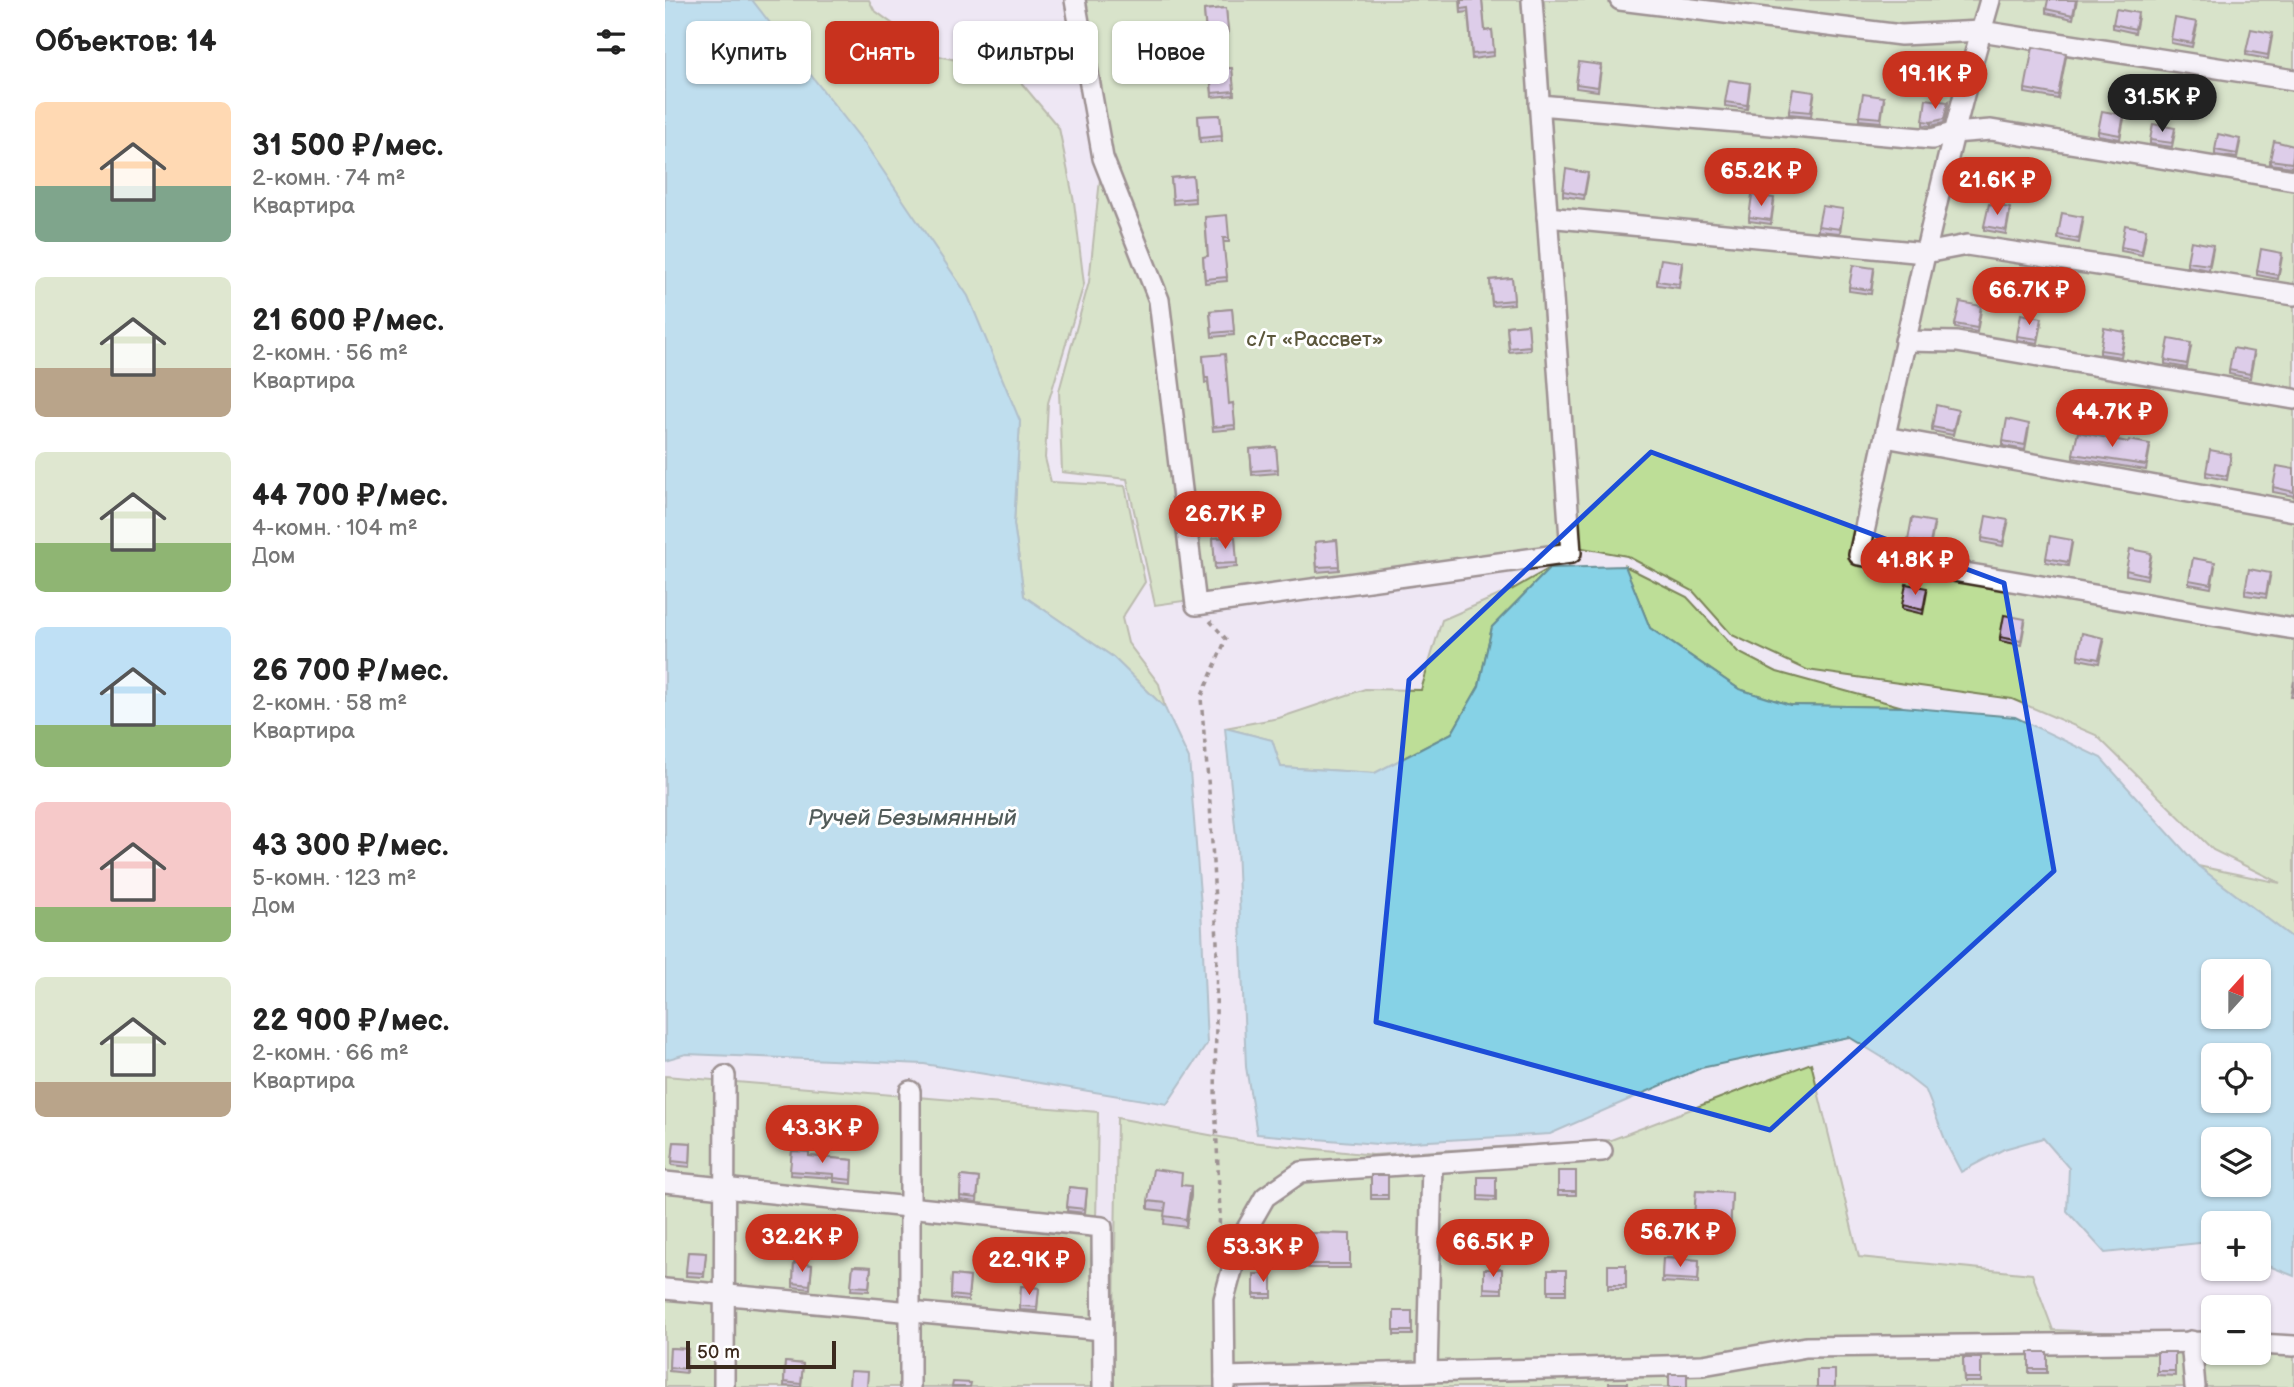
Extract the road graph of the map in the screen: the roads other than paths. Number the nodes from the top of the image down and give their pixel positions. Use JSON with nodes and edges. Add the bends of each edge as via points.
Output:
{"nodes":[{"id":1,"x":1075,"y":0,"type":"edge"},
{"id":2,"x":1532,"y":0,"type":"edge"},
{"id":3,"x":1620,"y":0,"type":"edge"},
{"id":4,"x":1990,"y":0,"type":"edge"},
{"id":5,"x":1981,"y":31,"type":"junction"},
{"id":6,"x":2294,"y":80,"type":"edge"},
{"id":7,"x":1539,"y":105,"type":"junction"},
{"id":8,"x":1953,"y":133,"type":"junction"},
{"id":9,"x":2294,"y":180,"type":"edge"},
{"id":10,"x":1547,"y":217,"type":"junction"},
{"id":11,"x":1925,"y":253,"type":"junction"},
{"id":12,"x":2294,"y":295,"type":"edge"},
{"id":13,"x":1905,"y":341,"type":"junction"},
{"id":14,"x":2294,"y":399,"type":"edge"},
{"id":15,"x":1885,"y":437,"type":"junction"},
{"id":16,"x":2294,"y":511,"type":"edge"},
{"id":17,"x":2294,"y":629,"type":"edge"},
{"id":18,"x":725,"y":1076,"type":"dead end"},
{"id":19,"x":910,"y":1091,"type":"dead end"},
{"id":20,"x":1602,"y":1151,"type":"dead end"},
{"id":21,"x":1432,"y":1163,"type":"junction"},
{"id":22,"x":665,"y":1182,"type":"edge"},
{"id":23,"x":724,"y":1188,"type":"junction"},
{"id":24,"x":911,"y":1207,"type":"junction"},
{"id":25,"x":665,"y":1289,"type":"edge"},
{"id":26,"x":724,"y":1294,"type":"junction"},
{"id":27,"x":911,"y":1311,"type":"junction"},
{"id":28,"x":1103,"y":1330,"type":"junction"},
{"id":29,"x":2191,"y":1341,"type":"junction"},
{"id":30,"x":2201,"y":1341,"type":"edge"},
{"id":31,"x":2271,"y":1345,"type":"edge"},
{"id":32,"x":2294,"y":1346,"type":"edge"},
{"id":33,"x":1427,"y":1372,"type":"junction"},
{"id":34,"x":1225,"y":1382,"type":"edge"},
{"id":35,"x":724,"y":1387,"type":"edge"},
{"id":36,"x":910,"y":1387,"type":"edge"},
{"id":37,"x":1103,"y":1387,"type":"edge"},
{"id":38,"x":2195,"y":1387,"type":"edge"}],
"edges":[{"from":1,"to":10,"type":"lane","via":[[1103,158],[1159,300],[1196,606],[1571,553]]},
{"from":2,"to":7,"type":"lane"},
{"from":3,"to":5,"type":"lane","via":[[1901,35]]},
{"from":4,"to":5,"type":"lane"},
{"from":5,"to":6,"type":"lane"},
{"from":5,"to":8,"type":"lane"},
{"from":7,"to":8,"type":"lane","via":[[1931,139]]},
{"from":7,"to":10,"type":"lane"},
{"from":8,"to":9,"type":"lane","via":[[1991,130]]},
{"from":8,"to":11,"type":"lane"},
{"from":10,"to":11,"type":"lane"},
{"from":11,"to":12,"type":"lane","via":[[1967,245]]},
{"from":11,"to":13,"type":"lane"},
{"from":13,"to":14,"type":"lane","via":[[1957,342]]},
{"from":13,"to":15,"type":"lane"},
{"from":15,"to":16,"type":"lane"},
{"from":15,"to":17,"type":"lane","via":[[1859,555]]},
{"from":18,"to":23,"type":"lane"},
{"from":19,"to":24,"type":"lane"},
{"from":20,"to":21,"type":"lane"},
{"from":21,"to":33,"type":"lane"},
{"from":21,"to":34,"type":"lane","via":[[1301,1172],[1265,1197],[1245,1232],[1224,1299]]},
{"from":22,"to":23,"type":"lane"},
{"from":23,"to":24,"type":"lane"},
{"from":23,"to":26,"type":"lane"},
{"from":24,"to":27,"type":"lane"},
{"from":24,"to":28,"type":"lane","via":[[1102,1227]]},
{"from":25,"to":26,"type":"lane"},
{"from":26,"to":27,"type":"lane"},
{"from":26,"to":35,"type":"lane"},
{"from":27,"to":28,"type":"lane"},
{"from":27,"to":36,"type":"lane"},
{"from":28,"to":37,"type":"lane"},
{"from":29,"to":30,"type":"lane"},
{"from":29,"to":33,"type":"lane","via":[[1806,1347],[1703,1365]]},
{"from":29,"to":38,"type":"lane"},
{"from":31,"to":32,"type":"lane"},
{"from":33,"to":34,"type":"lane"}]}
